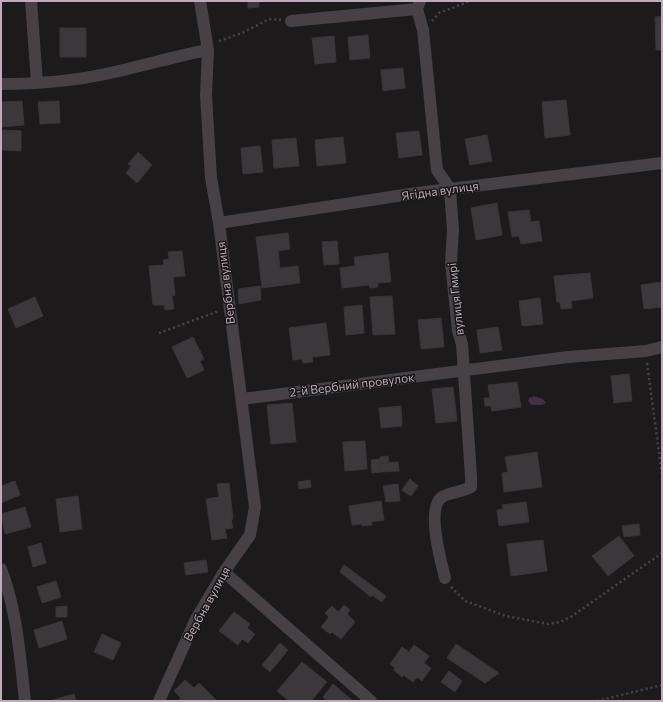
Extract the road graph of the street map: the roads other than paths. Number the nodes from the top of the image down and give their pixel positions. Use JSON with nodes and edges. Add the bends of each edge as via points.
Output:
{"nodes":[{"id":1,"x":31,"y":1,"type":"edge"},
{"id":2,"x":200,"y":1,"type":"edge"},
{"id":3,"x":419,"y":5,"type":"edge"},
{"id":4,"x":291,"y":21,"type":"road end"},
{"id":5,"x":207,"y":48,"type":"junction"},
{"id":6,"x":37,"y":83,"type":"junction"},
{"id":7,"x":1,"y":84,"type":"edge"},
{"id":8,"x":662,"y":163,"type":"edge"},
{"id":9,"x":450,"y":189,"type":"junction"},
{"id":10,"x":219,"y":223,"type":"junction"},
{"id":11,"x":662,"y":347,"type":"edge"},
{"id":12,"x":463,"y":371,"type":"junction"},
{"id":13,"x":242,"y":399,"type":"junction"},
{"id":14,"x":1,"y":569,"type":"edge"},
{"id":15,"x":224,"y":572,"type":"junction"},
{"id":16,"x":445,"y":578,"type":"road end"},
{"id":17,"x":25,"y":701,"type":"edge"},
{"id":18,"x":158,"y":701,"type":"edge"},
{"id":19,"x":371,"y":701,"type":"edge"}],
"edges":[{"from":1,"to":6,"type":"street"},
{"from":2,"to":5,"type":"street","name":"Вербна вулиця"},
{"from":3,"to":4,"type":"street"},
{"from":3,"to":9,"type":"street","via":[[437,170]]},
{"from":5,"to":6,"type":"street","via":[[109,73]]},
{"from":5,"to":10,"type":"street","name":"Вербна вулиця","via":[[206,95],[211,178]]},
{"from":6,"to":7,"type":"street"},
{"from":8,"to":9,"type":"street","name":"Ягідна вулиця"},
{"from":9,"to":10,"type":"street","name":"Ягідна вулиця"},
{"from":9,"to":12,"type":"street","name":"вулиця Гмирі","via":[[453,230],[451,263]]},
{"from":10,"to":13,"type":"street","name":"Вербна вулиця"},
{"from":11,"to":12,"type":"street","name":"2-й Вербний провулок","via":[[646,351],[568,357]]},
{"from":12,"to":13,"type":"street","name":"2-й Вербний провулок"},
{"from":12,"to":16,"type":"street","name":"вулиця Гмирі","via":[[471,487],[442,498],[436,504],[436,539]]},
{"from":13,"to":15,"type":"street","name":"Вербна вулиця","via":[[255,507],[250,535]]},
{"from":14,"to":17,"type":"street","via":[[10,593]]},
{"from":15,"to":18,"type":"street","name":"Вербна вулиця","via":[[196,619]]},
{"from":15,"to":19,"type":"street"}]}
